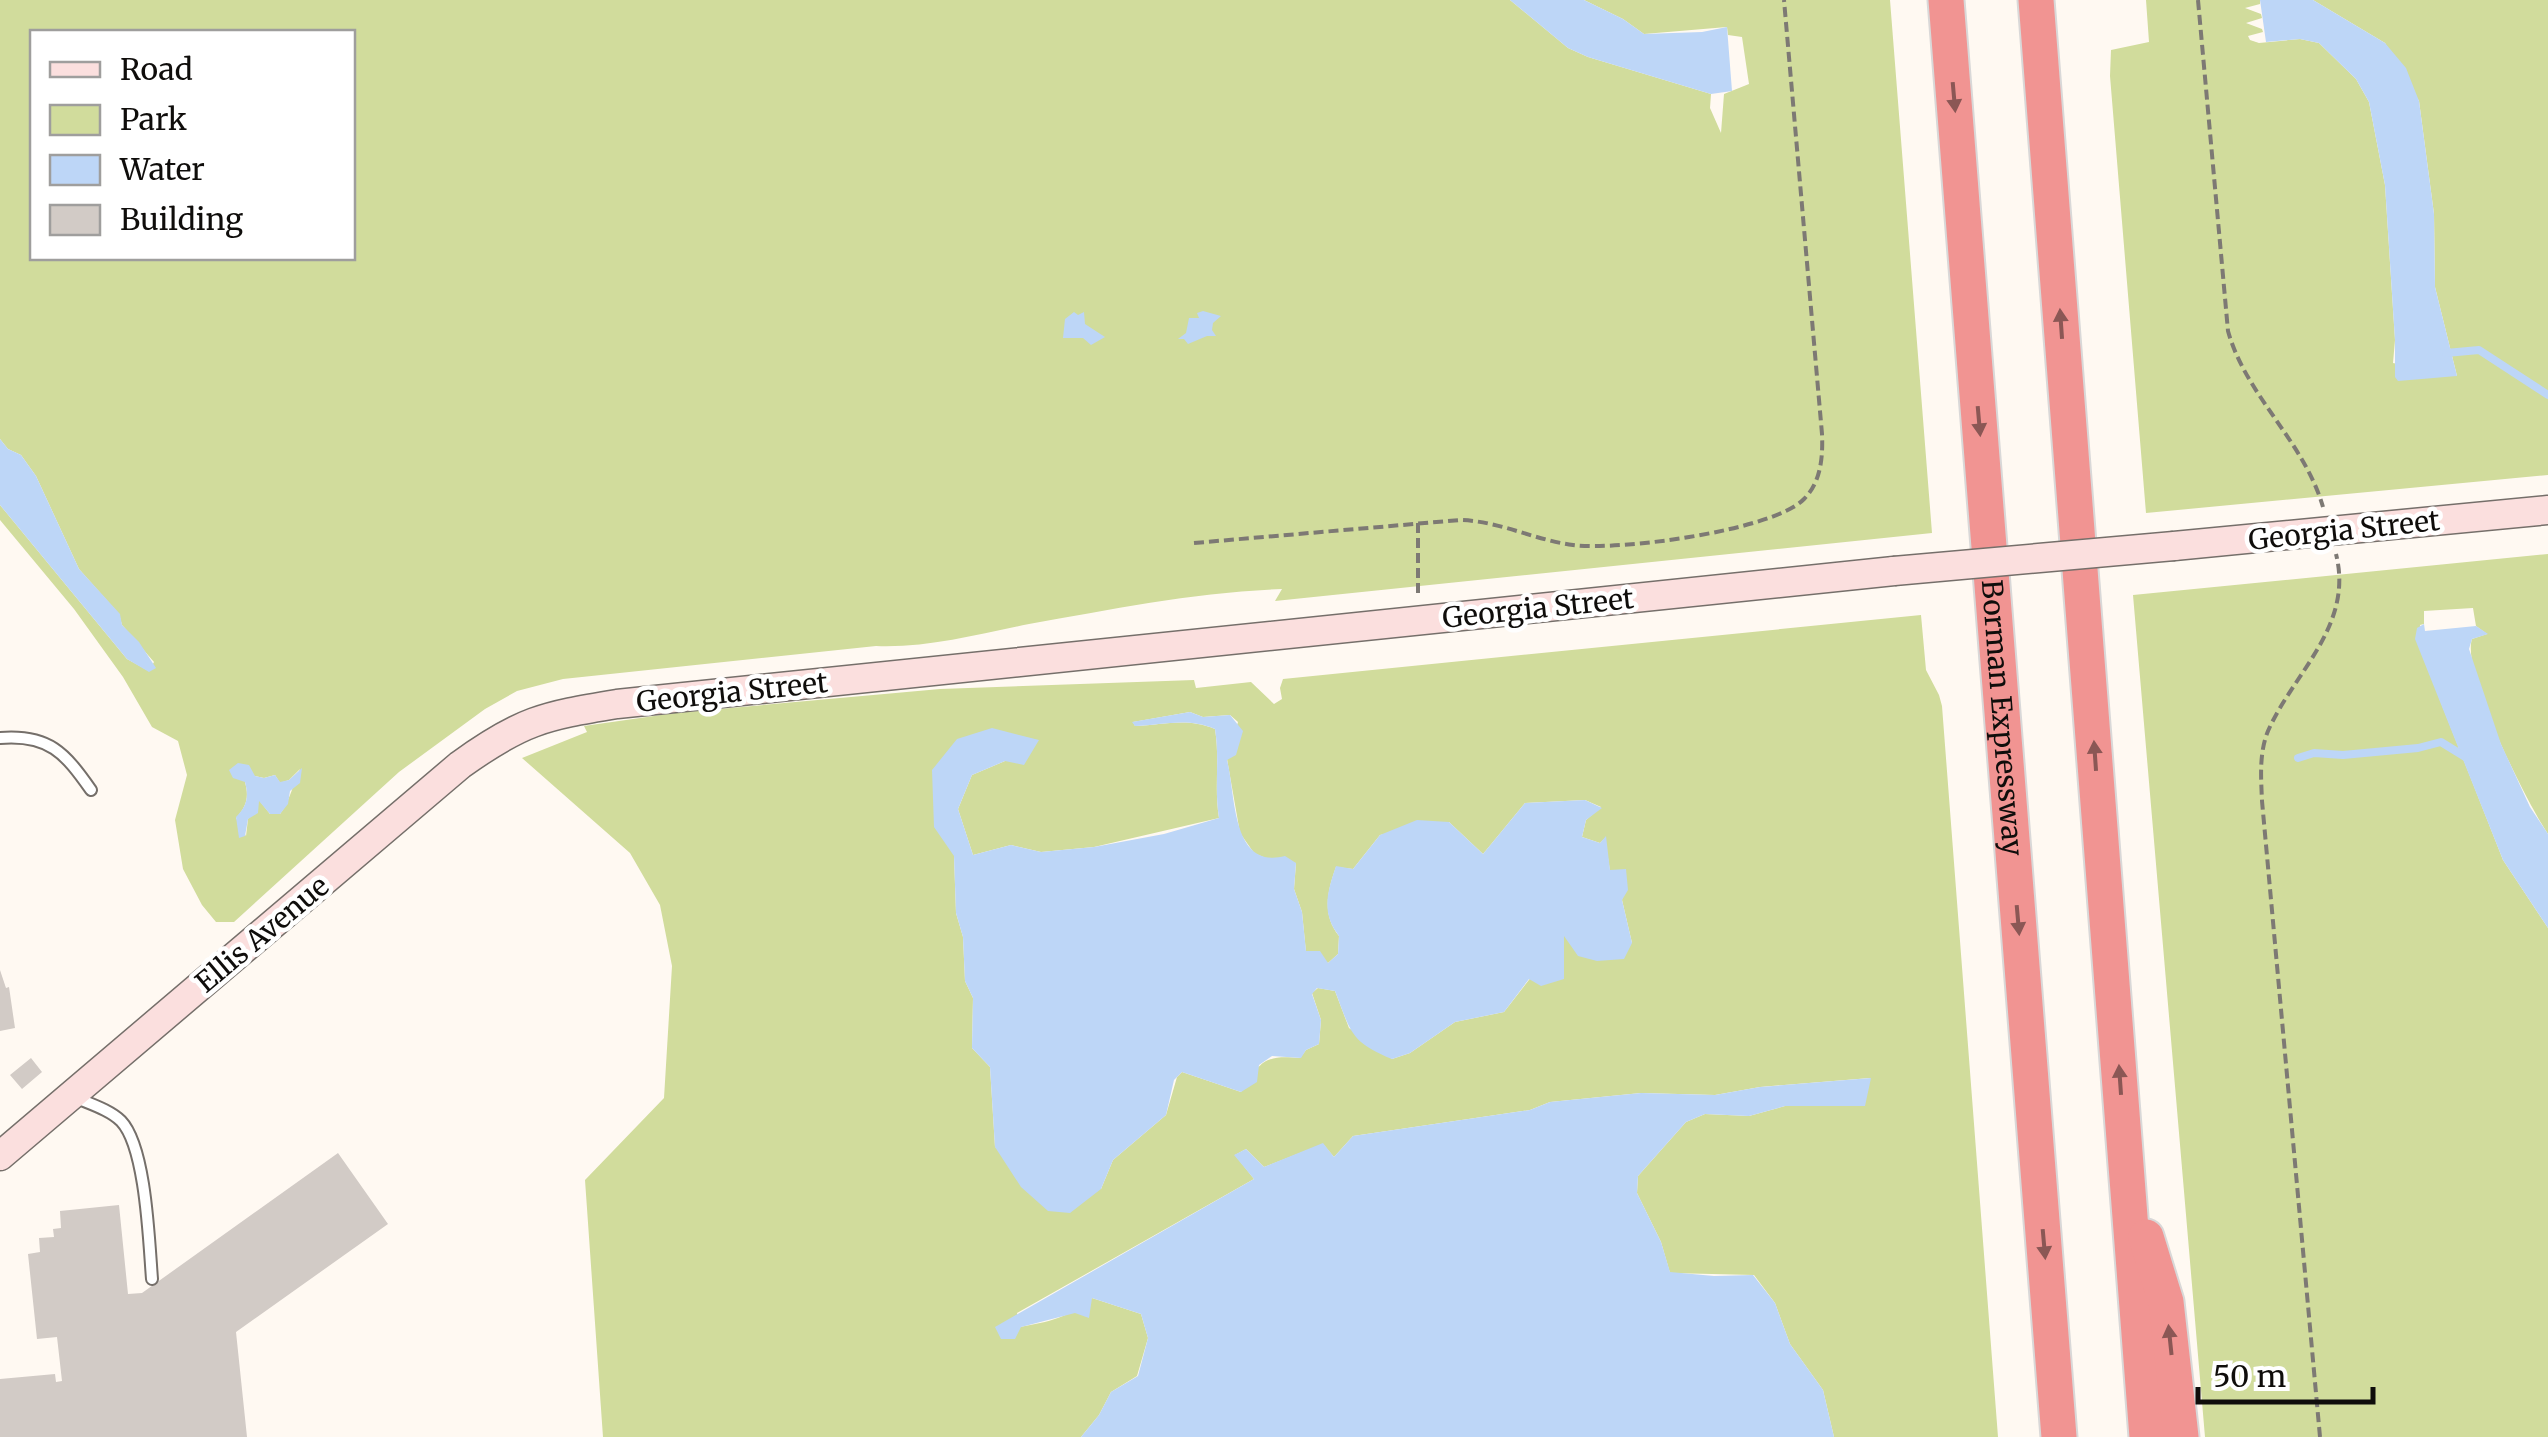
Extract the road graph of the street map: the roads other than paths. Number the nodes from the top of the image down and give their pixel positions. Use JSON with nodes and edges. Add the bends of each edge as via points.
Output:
{"nodes":[{"id":1,"x":1946,"y":0,"type":"edge"},
{"id":2,"x":2036,"y":0,"type":"edge"},
{"id":3,"x":2548,"y":510,"type":"edge"},
{"id":4,"x":530,"y":721,"type":"joint"},
{"id":5,"x":0,"y":738,"type":"edge"},
{"id":6,"x":91,"y":790,"type":"dead end"},
{"id":7,"x":71,"y":1096,"type":"junction"},
{"id":8,"x":0,"y":1156,"type":"edge"},
{"id":9,"x":2128,"y":1177,"type":"junction"},
{"id":10,"x":152,"y":1279,"type":"dead end"},
{"id":11,"x":2052,"y":1346,"type":"junction"},
{"id":12,"x":2046,"y":1437,"type":"edge"},
{"id":13,"x":2060,"y":1437,"type":"edge"},
{"id":14,"x":2147,"y":1437,"type":"edge"},
{"id":15,"x":2180,"y":1437,"type":"edge"}],
"edges":[{"from":1,"to":11,"type":"highway","name":"Borman Expressway","one_way":true},
{"from":9,"to":2,"type":"highway","one_way":true},
{"from":3,"to":4,"type":"street","name":"Georgia Street","bridge":true,"via":[[617,704]]},
{"from":4,"to":7,"type":"street","name":"Ellis Avenue","via":[[460,766]]},
{"from":5,"to":6,"type":"lane","via":[[58,749]]},
{"from":7,"to":8,"type":"street","name":"Ellis Avenue"},
{"from":7,"to":10,"type":"lane","via":[[126,1129],[145,1198]]},
{"from":9,"to":14,"type":"highway"},
{"from":15,"to":9,"type":"highway","one_way":true,"via":[[2166,1302]]},
{"from":11,"to":12,"type":"highway"},
{"from":11,"to":13,"type":"highway","name":"Borman Expressway"}]}
